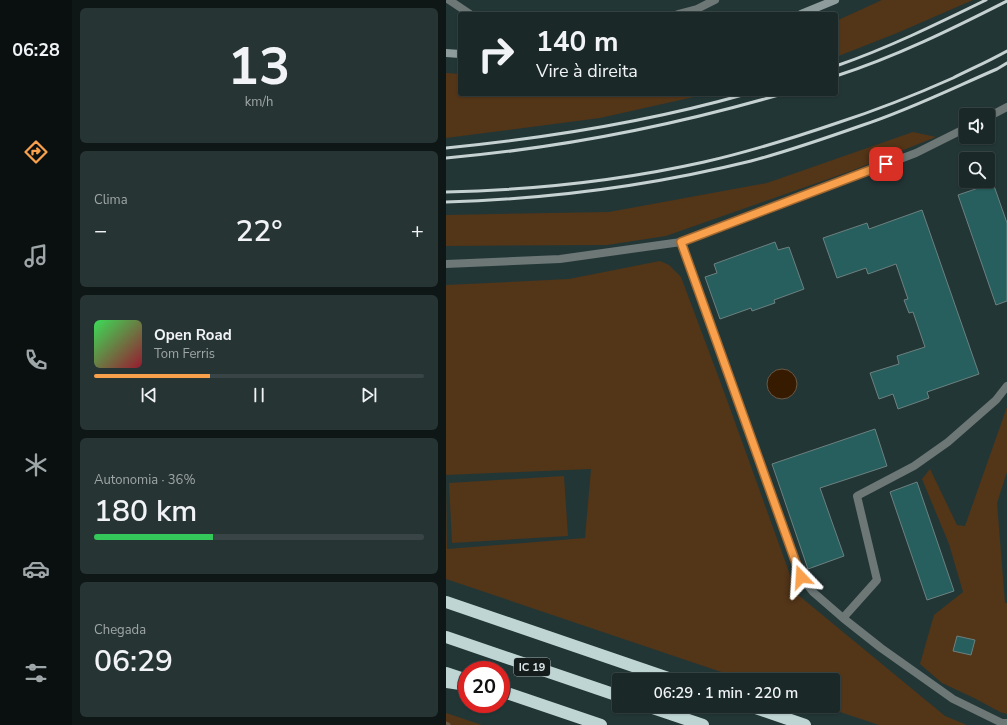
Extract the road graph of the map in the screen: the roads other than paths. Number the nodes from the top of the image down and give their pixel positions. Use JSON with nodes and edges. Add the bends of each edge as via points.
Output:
{"nodes":[{"id":1,"x":449,"y":0,"type":"edge"},
{"id":2,"x":716,"y":0,"type":"edge"},
{"id":3,"x":835,"y":0,"type":"edge"},
{"id":4,"x":467,"y":12,"type":"edge"},
{"id":5,"x":686,"y":12,"type":"edge"},
{"id":6,"x":806,"y":12,"type":"edge"},
{"id":7,"x":446,"y":53,"type":"edge"},
{"id":8,"x":458,"y":54,"type":"edge"},
{"id":9,"x":1007,"y":107,"type":"edge"},
{"id":10,"x":995,"y":113,"type":"edge"},
{"id":11,"x":959,"y":132,"type":"edge"},
{"id":12,"x":681,"y":242,"type":"junction"},
{"id":13,"x":446,"y":264,"type":"edge"},
{"id":14,"x":1007,"y":386,"type":"edge"},
{"id":15,"x":446,"y":602,"type":"edge"},
{"id":16,"x":843,"y":618,"type":"junction"},
{"id":17,"x":446,"y":637,"type":"edge"},
{"id":18,"x":446,"y":673,"type":"edge"},
{"id":19,"x":654,"y":673,"type":"edge"},
{"id":20,"x":458,"y":677,"type":"edge"},
{"id":21,"x":446,"y":682,"type":"edge"},
{"id":22,"x":458,"y":684,"type":"edge"},
{"id":23,"x":510,"y":694,"type":"edge"},
{"id":24,"x":612,"y":694,"type":"edge"},
{"id":25,"x":668,"y":713,"type":"edge"},
{"id":26,"x":770,"y":713,"type":"edge"},
{"id":27,"x":1007,"y":723,"type":"edge"},
{"id":28,"x":601,"y":725,"type":"edge"},
{"id":29,"x":703,"y":725,"type":"edge"},
{"id":30,"x":805,"y":725,"type":"edge"}],
"edges":[{"from":1,"to":4,"type":"lane"},
{"from":2,"to":5,"type":"lane"},
{"from":3,"to":6,"type":"street"},
{"from":7,"to":8,"type":"street"},
{"from":9,"to":10,"type":"lane"},
{"from":11,"to":12,"type":"lane","via":[[916,153]]},
{"from":12,"to":13,"type":"lane","via":[[560,259]]},
{"from":12,"to":16,"type":"lane","via":[[801,577],[813,592]]},
{"from":14,"to":16,"type":"lane","via":[[996,400],[948,442],[914,466],[857,496],[877,580]]},
{"from":15,"to":19,"type":"highway"},
{"from":16,"to":27,"type":"lane","via":[[953,699],[1002,723]]},
{"from":17,"to":24,"type":"highway","number":"IC 19"},
{"from":18,"to":20,"type":"highway"},
{"from":21,"to":22,"type":"highway"},
{"from":23,"to":28,"type":"highway"},
{"from":25,"to":29,"type":"highway"},
{"from":26,"to":30,"type":"highway"}]}
